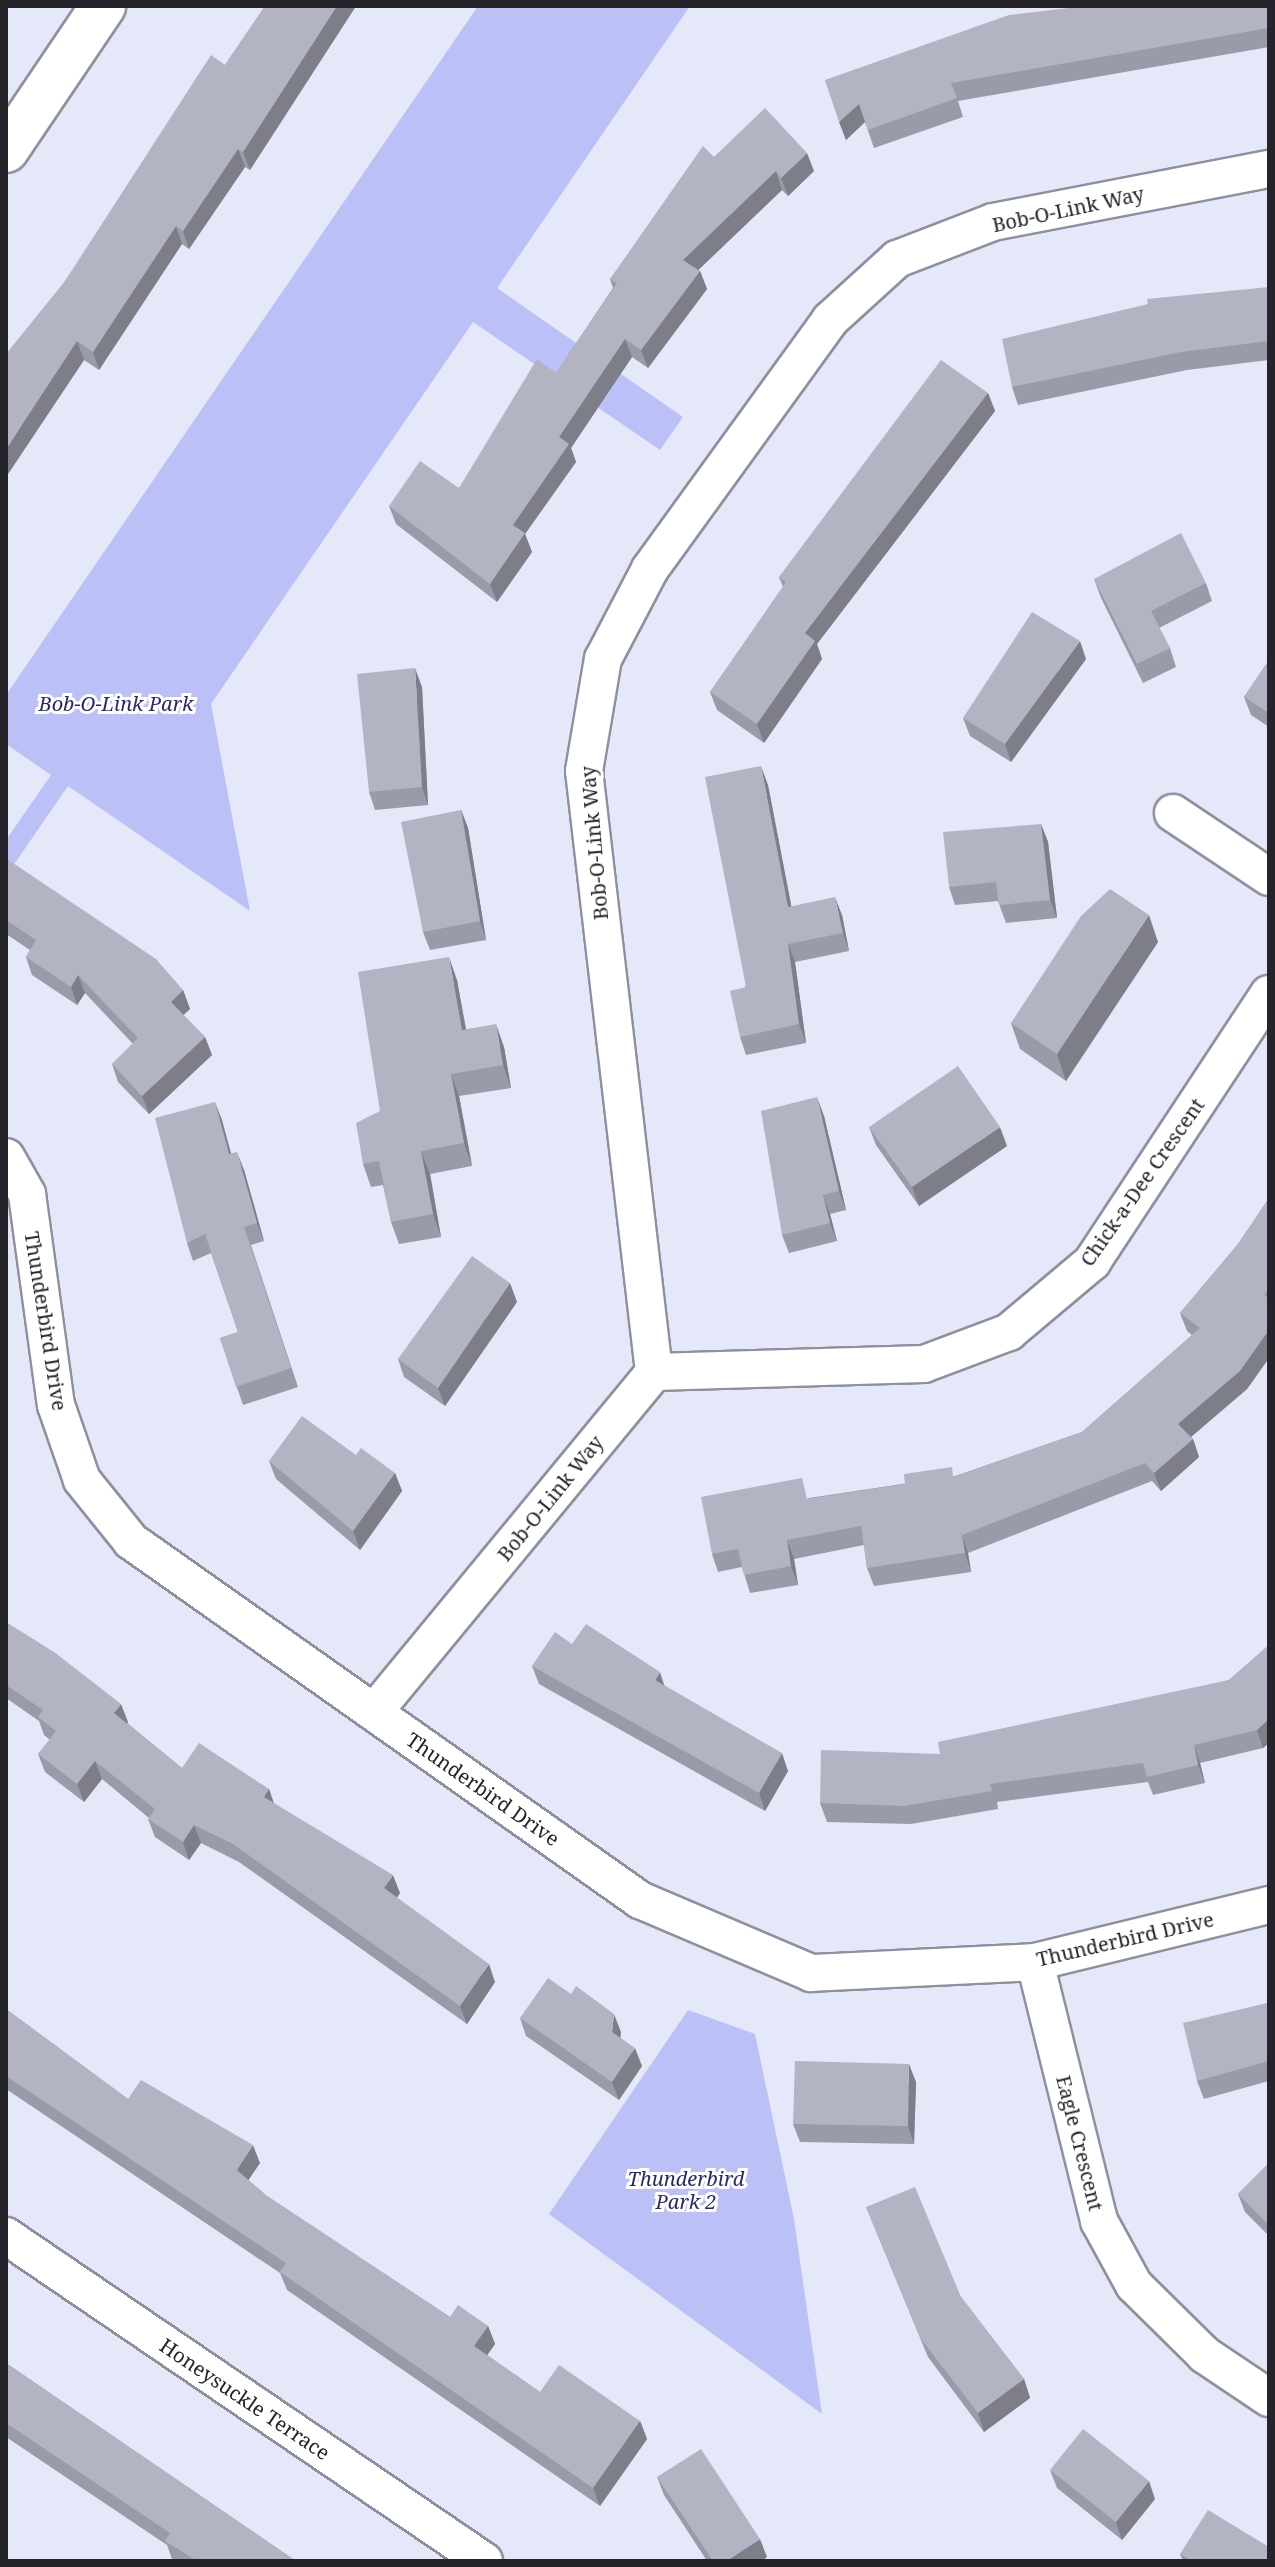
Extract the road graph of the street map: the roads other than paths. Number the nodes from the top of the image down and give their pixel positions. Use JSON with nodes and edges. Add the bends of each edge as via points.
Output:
{"nodes":[{"id":1,"x":103,"y":6,"type":"edge"},
{"id":2,"x":6,"y":150,"type":"edge"},
{"id":3,"x":1269,"y":169,"type":"edge"},
{"id":4,"x":1173,"y":813,"type":"dead end"},
{"id":5,"x":1269,"y":877,"type":"edge"},
{"id":6,"x":1269,"y":994,"type":"edge"},
{"id":7,"x":6,"y":1157,"type":"edge"},
{"id":8,"x":654,"y":1372,"type":"junction"},
{"id":9,"x":374,"y":1712,"type":"junction"},
{"id":10,"x":1269,"y":1905,"type":"edge"},
{"id":11,"x":1035,"y":1962,"type":"junction"},
{"id":12,"x":6,"y":2236,"type":"edge"},
{"id":13,"x":1269,"y":2398,"type":"edge"},
{"id":14,"x":484,"y":2561,"type":"edge"}],
"edges":[{"from":1,"to":2,"type":"street"},
{"from":3,"to":8,"type":"street","name":"Bob-O-Link Way","via":[[993,222],[897,259],[830,320],[650,569],[603,659],[584,771]]},
{"from":4,"to":5,"type":"street"},
{"from":6,"to":8,"type":"street","name":"Chick-a-Dee Crescent","via":[[1092,1262],[1009,1332],[924,1364]]},
{"from":7,"to":9,"type":"street","name":"Thunderbird Drive","via":[[27,1194],[56,1405],[82,1480],[131,1541]]},
{"from":8,"to":9,"type":"street","name":"Bob-O-Link Way"},
{"from":9,"to":11,"type":"street","name":"Thunderbird Drive","via":[[640,1900],[811,1973]]},
{"from":10,"to":11,"type":"street","name":"Thunderbird Drive"},
{"from":11,"to":13,"type":"street","name":"Eagle Crescent","via":[[1106,2234],[1134,2285],[1205,2355]]},
{"from":12,"to":14,"type":"street","name":"Honeysuckle Terrace"}]}
